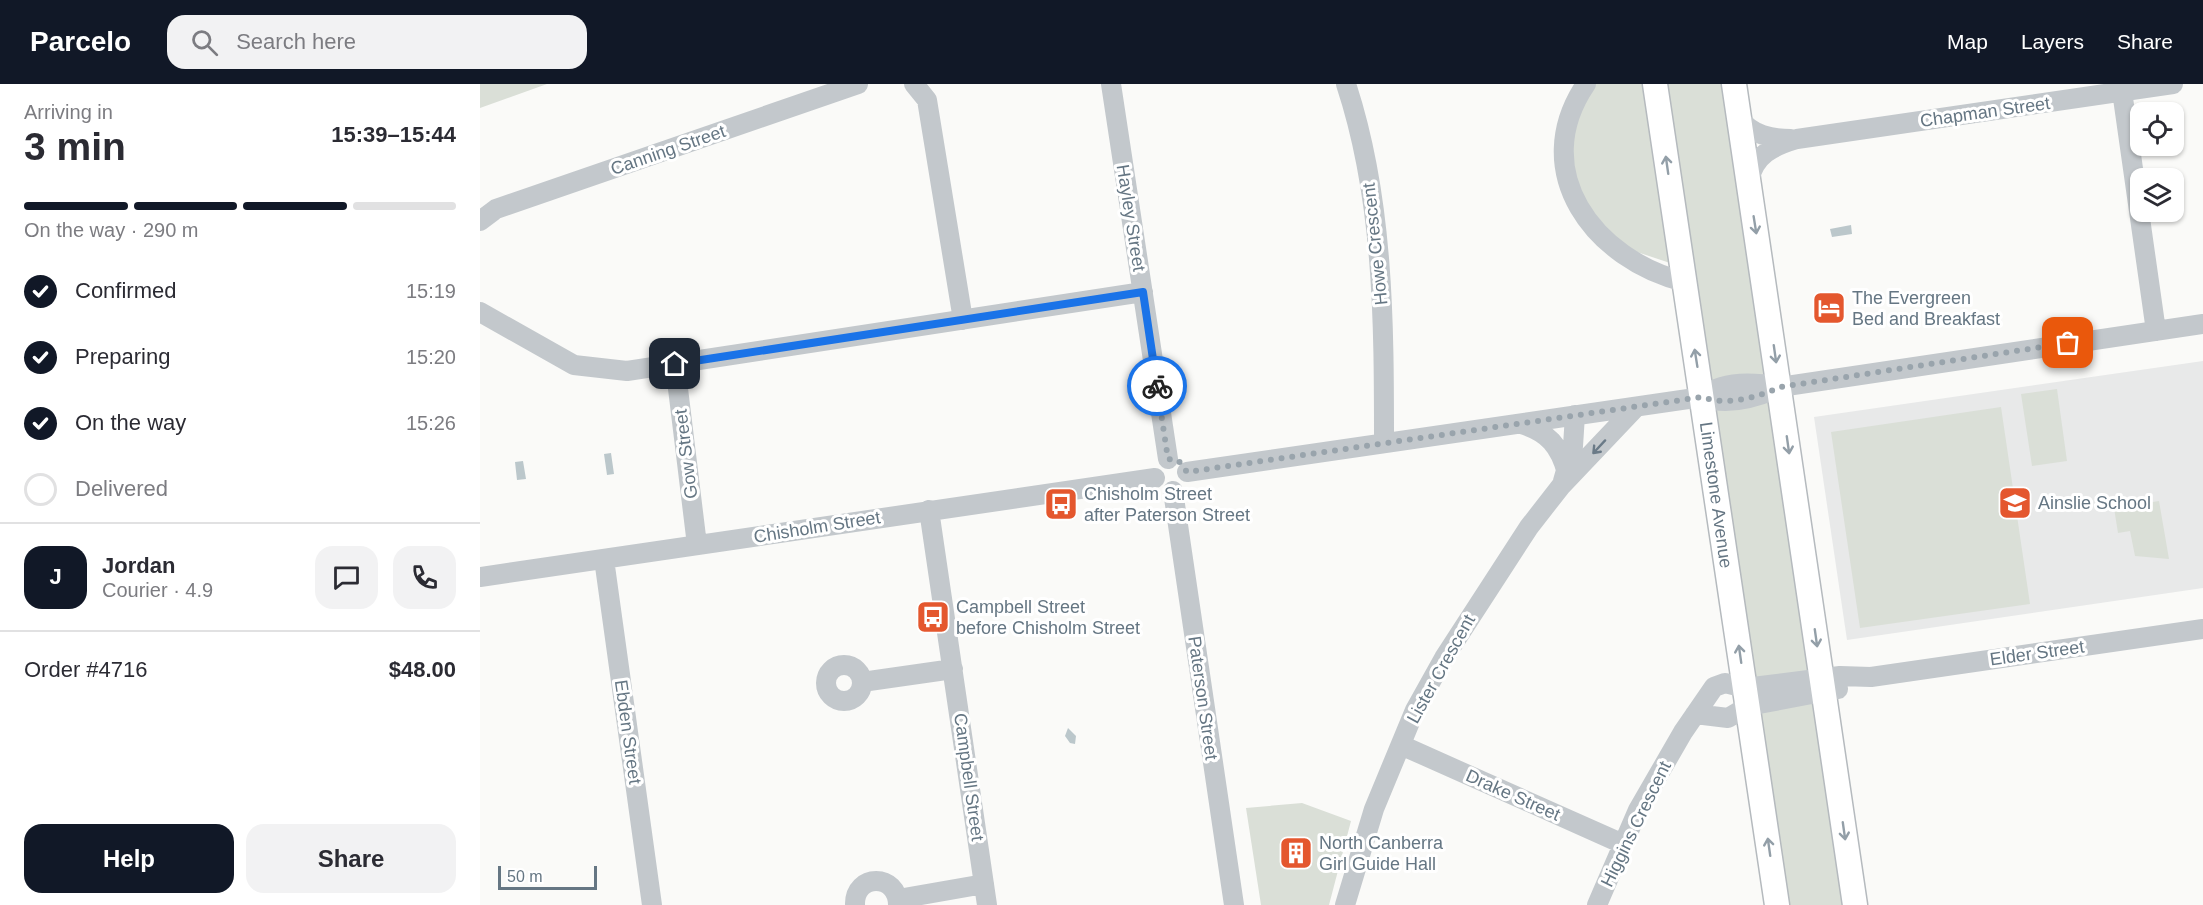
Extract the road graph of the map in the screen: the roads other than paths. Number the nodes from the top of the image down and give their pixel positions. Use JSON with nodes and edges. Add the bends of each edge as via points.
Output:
{"nodes":[{"id":1,"x":858,"y":84,"type":"edge"},
{"id":2,"x":914,"y":84,"type":"edge"},
{"id":3,"x":1111,"y":84,"type":"edge"},
{"id":4,"x":1346,"y":84,"type":"edge"},
{"id":5,"x":1586,"y":84,"type":"edge"},
{"id":6,"x":1655,"y":84,"type":"edge"},
{"id":7,"x":1734,"y":84,"type":"edge"},
{"id":8,"x":2173,"y":84,"type":"edge"},
{"id":9,"x":2121,"y":88,"type":"edge"},
{"id":10,"x":1739,"y":118,"type":"junction"},
{"id":11,"x":1797,"y":139,"type":"junction"},
{"id":12,"x":1749,"y":182,"type":"junction"},
{"id":13,"x":480,"y":221,"type":"edge"},
{"id":14,"x":1684,"y":282,"type":"junction"},
{"id":15,"x":1143,"y":292,"type":"junction"},
{"id":16,"x":480,"y":312,"type":"edge"},
{"id":17,"x":963,"y":320,"type":"junction"},
{"id":18,"x":2203,"y":324,"type":"edge"},
{"id":19,"x":2156,"y":331,"type":"junction"},
{"id":20,"x":675,"y":364,"type":"junction"},
{"id":21,"x":1780,"y":387,"type":"junction"},
{"id":22,"x":1702,"y":397,"type":"junction"},
{"id":23,"x":1636,"y":407,"type":"junction"},
{"id":24,"x":1575,"y":415,"type":"junction"},
{"id":25,"x":1521,"y":424,"type":"junction"},
{"id":26,"x":1384,"y":443,"type":"junction"},
{"id":27,"x":1168,"y":459,"type":"junction"},
{"id":28,"x":1187,"y":472,"type":"junction"},
{"id":29,"x":1155,"y":478,"type":"junction"},
{"id":30,"x":1564,"y":479,"type":"junction"},
{"id":31,"x":1173,"y":492,"type":"junction"},
{"id":32,"x":929,"y":510,"type":"junction"},
{"id":33,"x":697,"y":545,"type":"junction"},
{"id":34,"x":604,"y":559,"type":"junction"},
{"id":35,"x":480,"y":577,"type":"edge"},
{"id":36,"x":2203,"y":629,"type":"edge"},
{"id":37,"x":953,"y":669,"type":"junction"},
{"id":38,"x":862,"y":682,"type":"dead end"},
{"id":39,"x":1823,"y":685,"type":"junction"},
{"id":40,"x":1746,"y":697,"type":"junction"},
{"id":41,"x":1695,"y":714,"type":"junction"},
{"id":42,"x":1403,"y":746,"type":"junction"},
{"id":43,"x":1623,"y":844,"type":"junction"},
{"id":44,"x":984,"y":884,"type":"junction"},
{"id":45,"x":898,"y":902,"type":"edge"},
{"id":46,"x":652,"y":905,"type":"edge"},
{"id":47,"x":855,"y":905,"type":"edge"},
{"id":48,"x":987,"y":905,"type":"edge"},
{"id":49,"x":1234,"y":905,"type":"edge"},
{"id":50,"x":1345,"y":905,"type":"edge"},
{"id":51,"x":1597,"y":905,"type":"edge"},
{"id":52,"x":1777,"y":905,"type":"edge"},
{"id":53,"x":1855,"y":905,"type":"edge"}],
"edges":[{"from":1,"to":13,"type":"street","name":"Canning Street","via":[[496,209]]},
{"from":2,"to":17,"type":"street","via":[[927,100]]},
{"from":3,"to":15,"type":"street","name":"Hayley Street"},
{"from":4,"to":26,"type":"street","name":"Howe Crescent","via":[[1361,128],[1381,269]]},
{"from":5,"to":14,"type":"street","via":[[1566,127],[1563,161],[1571,192],[1584,218],[1606,242],[1662,277]]},
{"from":14,"to":6,"type":"main road","name":"Limestone Avenue","one_way":true},
{"from":7,"to":10,"type":"main road"},
{"from":8,"to":9,"type":"street","name":"Chapman Street"},
{"from":9,"to":11,"type":"street","name":"Chapman Street"},
{"from":9,"to":19,"type":"street"},
{"from":10,"to":11,"type":"street","name":"Chapman Street","via":[[1764,136]]},
{"from":10,"to":12,"type":"main road"},
{"from":11,"to":12,"type":"street","name":"Chapman Street","via":[[1766,152],[1756,162]]},
{"from":12,"to":21,"type":"main road","one_way":true},
{"from":22,"to":14,"type":"main road","name":"Limestone Avenue","one_way":true},
{"from":15,"to":17,"type":"street"},
{"from":15,"to":27,"type":"street","name":"Hayley Street"},
{"from":16,"to":20,"type":"street","via":[[574,365],[627,371]]},
{"from":17,"to":20,"type":"street"},
{"from":18,"to":19,"type":"street"},
{"from":19,"to":21,"type":"street"},
{"from":20,"to":33,"type":"street","name":"Gow Street"},
{"from":21,"to":22,"type":"street","via":[[1750,383],[1712,388]]},
{"from":21,"to":39,"type":"main road","one_way":true},
{"from":22,"to":23,"type":"street"},
{"from":40,"to":22,"type":"main road","name":"Limestone Avenue","one_way":true},
{"from":23,"to":24,"type":"street"},
{"from":23,"to":30,"type":"street","name":"Lister Crescent","one_way":true},
{"from":24,"to":25,"type":"street"},
{"from":24,"to":30,"type":"street","name":"Lister Crescent","via":[[1574,446]]},
{"from":25,"to":26,"type":"street"},
{"from":25,"to":30,"type":"street","via":[[1538,429],[1551,439],[1564,460]]},
{"from":26,"to":28,"type":"street"},
{"from":27,"to":28,"type":"street","via":[[1178,460]]},
{"from":27,"to":29,"type":"street","via":[[1156,468]]},
{"from":28,"to":31,"type":"street","via":[[1182,487]]},
{"from":29,"to":31,"type":"street","via":[[1159,487]]},
{"from":29,"to":32,"type":"street","name":"Chisholm Street"},
{"from":30,"to":42,"type":"street","name":"Lister Crescent","via":[[1444,658],[1415,710]]},
{"from":31,"to":49,"type":"street","name":"Paterson Street"},
{"from":32,"to":33,"type":"street","name":"Chisholm Street"},
{"from":32,"to":37,"type":"street","name":"Campbell Street"},
{"from":33,"to":34,"type":"street","name":"Chisholm Street"},
{"from":34,"to":35,"type":"street","name":"Chisholm Street"},
{"from":34,"to":46,"type":"street","name":"Ebden Street"},
{"from":36,"to":39,"type":"street","name":"Elder Street"},
{"from":37,"to":38,"type":"street"},
{"from":37,"to":44,"type":"street","name":"Campbell Street"},
{"from":39,"to":40,"type":"street","name":"Elder Street"},
{"from":39,"to":53,"type":"main road","one_way":true},
{"from":40,"to":41,"type":"street","via":[[1728,718]]},
{"from":40,"to":41,"type":"street","name":"Higgins Crescent","via":[[1725,683],[1714,687]]},
{"from":52,"to":40,"type":"main road","name":"Limestone Avenue","one_way":true},
{"from":41,"to":43,"type":"street","name":"Higgins Crescent","via":[[1660,771]]},
{"from":42,"to":43,"type":"street","name":"Drake Street"},
{"from":42,"to":50,"type":"street","name":"Lister Crescent","via":[[1374,809]]},
{"from":43,"to":51,"type":"street","name":"Higgins Crescent"},
{"from":44,"to":45,"type":"street"},
{"from":44,"to":48,"type":"street","name":"Campbell Street"},
{"from":45,"to":47,"type":"street","via":[[892,886],[871,881],[859,888]]}]}
